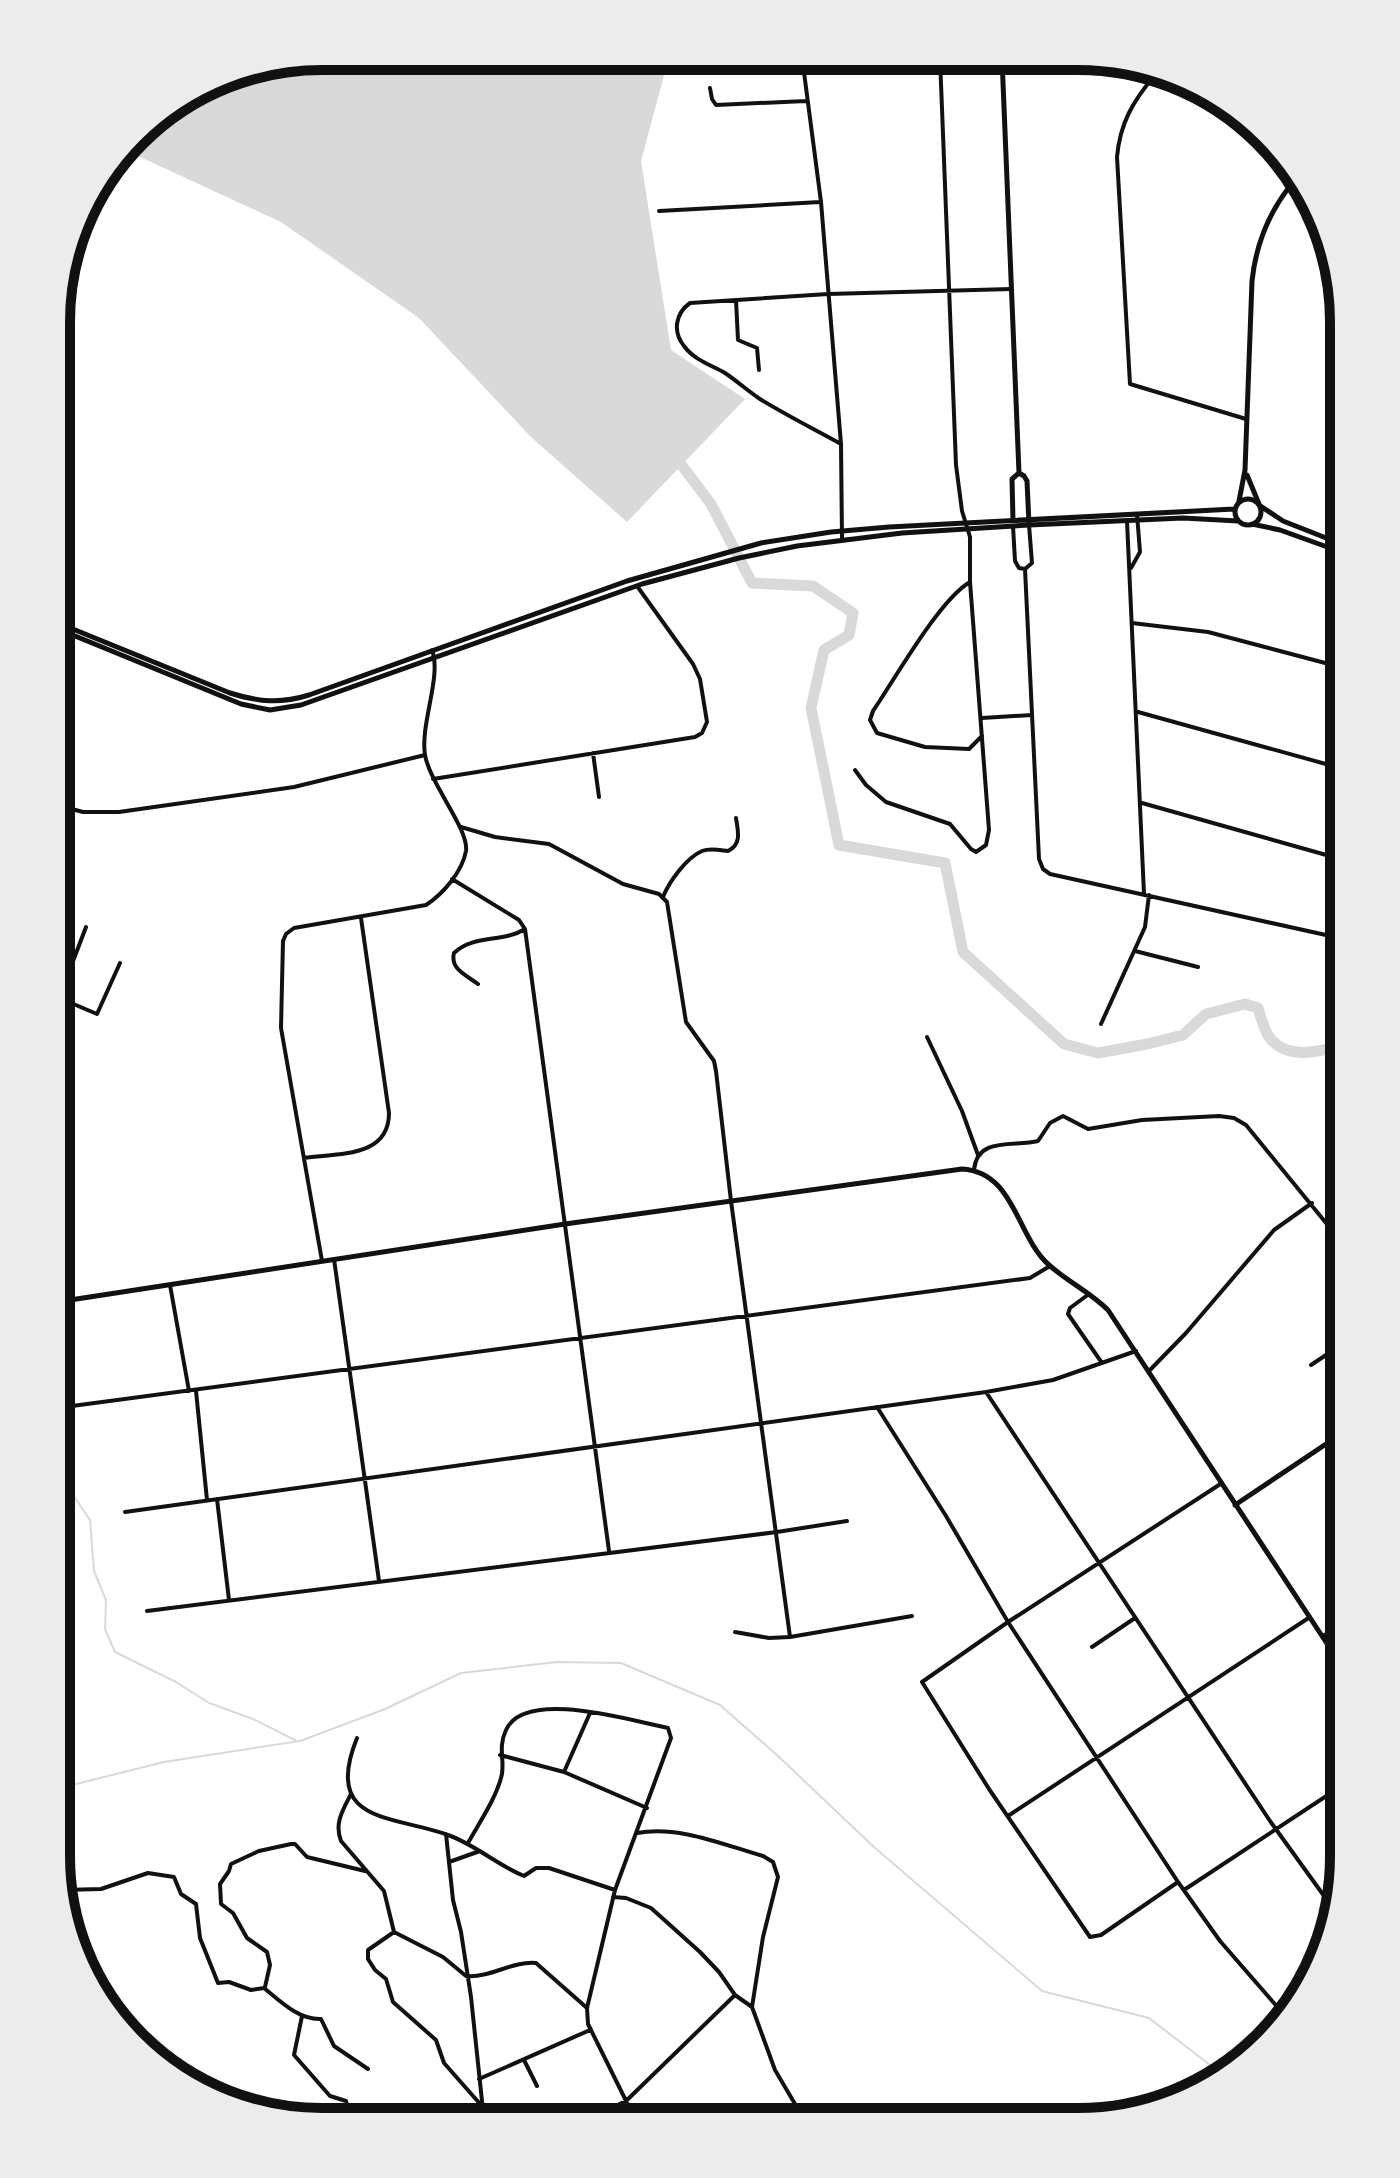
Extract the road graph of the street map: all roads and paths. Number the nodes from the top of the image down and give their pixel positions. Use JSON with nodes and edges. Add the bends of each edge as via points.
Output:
{"nodes":[{"id":1,"x":803,"y":70,"type":"edge"},
{"id":2,"x":941,"y":70,"type":"edge"},
{"id":3,"x":1002,"y":70,"type":"edge"},
{"id":4,"x":1150,"y":81,"type":"edge"},
{"id":5,"x":710,"y":88,"type":"dead end"},
{"id":6,"x":806,"y":101,"type":"junction"},
{"id":7,"x":1290,"y":187,"type":"edge"},
{"id":8,"x":821,"y":202,"type":"junction"},
{"id":9,"x":659,"y":211,"type":"dead end"},
{"id":10,"x":1011,"y":289,"type":"junction"},
{"id":11,"x":951,"y":291,"type":"junction"},
{"id":12,"x":828,"y":294,"type":"junction"},
{"id":13,"x":736,"y":300,"type":"junction"},
{"id":14,"x":759,"y":370,"type":"dead end"},
{"id":15,"x":1247,"y":419,"type":"junction"},
{"id":16,"x":841,"y":444,"type":"junction"},
{"id":17,"x":1245,"y":470,"type":"junction"},
{"id":18,"x":1019,"y":473,"type":"junction"},
{"id":19,"x":1239,"y":501,"type":"junction"},
{"id":20,"x":1259,"y":504,"type":"junction"},
{"id":21,"x":1234,"y":509,"type":"junction"},
{"id":22,"x":1127,"y":517,"type":"junction"},
{"id":23,"x":1138,"y":517,"type":"junction"},
{"id":24,"x":1238,"y":521,"type":"junction"},
{"id":25,"x":1029,"y":522,"type":"junction"},
{"id":26,"x":1013,"y":523,"type":"junction"},
{"id":27,"x":1252,"y":524,"type":"junction"},
{"id":28,"x":968,"y":525,"type":"junction"},
{"id":29,"x":842,"y":534,"type":"junction"},
{"id":30,"x":1330,"y":539,"type":"edge"},
{"id":31,"x":1330,"y":548,"type":"edge"},
{"id":32,"x":1025,"y":569,"type":"junction"},
{"id":33,"x":1129,"y":570,"type":"junction"},
{"id":34,"x":632,"y":579,"type":"junction"},
{"id":35,"x":970,"y":582,"type":"junction"},
{"id":36,"x":637,"y":586,"type":"junction"},
{"id":37,"x":1132,"y":623,"type":"junction"},
{"id":38,"x":70,"y":628,"type":"edge"},
{"id":39,"x":70,"y":634,"type":"edge"},
{"id":40,"x":467,"y":637,"type":"junction"},
{"id":41,"x":469,"y":644,"type":"junction"},
{"id":42,"x":433,"y":654,"type":"junction"},
{"id":43,"x":1330,"y":664,"type":"edge"},
{"id":44,"x":1138,"y":712,"type":"junction"},
{"id":45,"x":1032,"y":715,"type":"junction"},
{"id":46,"x":982,"y":718,"type":"junction"},
{"id":47,"x":983,"y":734,"type":"junction"},
{"id":48,"x":593,"y":753,"type":"junction"},
{"id":49,"x":425,"y":755,"type":"junction"},
{"id":50,"x":1330,"y":765,"type":"edge"},
{"id":51,"x":855,"y":770,"type":"dead end"},
{"id":52,"x":433,"y":779,"type":"junction"},
{"id":53,"x":599,"y":797,"type":"dead end"},
{"id":54,"x":1142,"y":803,"type":"junction"},
{"id":55,"x":70,"y":807,"type":"edge"},
{"id":56,"x":736,"y":818,"type":"dead end"},
{"id":57,"x":461,"y":827,"type":"junction"},
{"id":58,"x":1330,"y":856,"type":"edge"},
{"id":59,"x":452,"y":879,"type":"junction"},
{"id":60,"x":1147,"y":895,"type":"junction"},
{"id":61,"x":663,"y":897,"type":"junction"},
{"id":62,"x":361,"y":918,"type":"junction"},
{"id":63,"x":86,"y":927,"type":"dead end"},
{"id":64,"x":525,"y":929,"type":"junction"},
{"id":65,"x":1330,"y":936,"type":"edge"},
{"id":66,"x":1135,"y":951,"type":"junction"},
{"id":67,"x":120,"y":963,"type":"dead end"},
{"id":68,"x":1198,"y":967,"type":"dead end"},
{"id":69,"x":70,"y":968,"type":"edge"},
{"id":70,"x":478,"y":984,"type":"dead end"},
{"id":71,"x":70,"y":1003,"type":"edge"},
{"id":72,"x":1101,"y":1024,"type":"dead end"},
{"id":73,"x":927,"y":1037,"type":"dead end"},
{"id":74,"x":978,"y":1155,"type":"junction"},
{"id":75,"x":304,"y":1158,"type":"junction"},
{"id":76,"x":974,"y":1170,"type":"junction"},
{"id":77,"x":731,"y":1201,"type":"junction"},
{"id":78,"x":1312,"y":1203,"type":"junction"},
{"id":79,"x":565,"y":1224,"type":"junction"},
{"id":80,"x":1329,"y":1226,"type":"edge"},
{"id":81,"x":334,"y":1259,"type":"junction"},
{"id":82,"x":322,"y":1261,"type":"junction"},
{"id":83,"x":1050,"y":1266,"type":"junction"},
{"id":84,"x":170,"y":1285,"type":"junction"},
{"id":85,"x":1091,"y":1293,"type":"junction"},
{"id":86,"x":70,"y":1300,"type":"edge"},
{"id":87,"x":748,"y":1316,"type":"junction"},
{"id":88,"x":582,"y":1339,"type":"junction"},
{"id":89,"x":1136,"y":1351,"type":"junction"},
{"id":90,"x":1329,"y":1353,"type":"edge"},
{"id":91,"x":1102,"y":1363,"type":"junction"},
{"id":92,"x":1311,"y":1365,"type":"dead end"},
{"id":93,"x":350,"y":1370,"type":"junction"},
{"id":94,"x":1149,"y":1371,"type":"junction"},
{"id":95,"x":196,"y":1390,"type":"junction"},
{"id":96,"x":189,"y":1391,"type":"junction"},
{"id":97,"x":986,"y":1392,"type":"junction"},
{"id":98,"x":70,"y":1406,"type":"edge"},
{"id":99,"x":877,"y":1407,"type":"junction"},
{"id":100,"x":761,"y":1424,"type":"junction"},
{"id":101,"x":1329,"y":1442,"type":"edge"},
{"id":102,"x":597,"y":1446,"type":"junction"},
{"id":103,"x":365,"y":1478,"type":"junction"},
{"id":104,"x":1222,"y":1483,"type":"junction"},
{"id":105,"x":217,"y":1499,"type":"junction"},
{"id":106,"x":207,"y":1500,"type":"junction"},
{"id":107,"x":1235,"y":1505,"type":"junction"},
{"id":108,"x":125,"y":1512,"type":"dead end"},
{"id":109,"x":847,"y":1521,"type":"dead end"},
{"id":110,"x":777,"y":1532,"type":"junction"},
{"id":111,"x":609,"y":1551,"type":"junction"},
{"id":112,"x":1100,"y":1563,"type":"junction"},
{"id":113,"x":379,"y":1581,"type":"junction"},
{"id":114,"x":229,"y":1600,"type":"junction"},
{"id":115,"x":147,"y":1611,"type":"dead end"},
{"id":116,"x":912,"y":1616,"type":"dead end"},
{"id":117,"x":1310,"y":1617,"type":"junction"},
{"id":118,"x":1135,"y":1618,"type":"junction"},
{"id":119,"x":1008,"y":1622,"type":"junction"},
{"id":120,"x":735,"y":1632,"type":"dead end"},
{"id":121,"x":1329,"y":1632,"type":"edge"},
{"id":122,"x":1323,"y":1636,"type":"junction"},
{"id":123,"x":790,"y":1637,"type":"junction"},
{"id":124,"x":1329,"y":1646,"type":"edge"},
{"id":125,"x":1092,"y":1647,"type":"dead end"},
{"id":126,"x":1187,"y":1698,"type":"junction"},
{"id":127,"x":590,"y":1713,"type":"junction"},
{"id":128,"x":357,"y":1738,"type":"dead end"},
{"id":129,"x":500,"y":1755,"type":"junction"},
{"id":130,"x":1097,"y":1757,"type":"junction"},
{"id":131,"x":564,"y":1772,"type":"junction"},
{"id":132,"x":351,"y":1794,"type":"junction"},
{"id":133,"x":1329,"y":1795,"type":"edge"},
{"id":134,"x":647,"y":1808,"type":"junction"},
{"id":135,"x":1008,"y":1816,"type":"junction"},
{"id":136,"x":1277,"y":1831,"type":"junction"},
{"id":137,"x":637,"y":1833,"type":"junction"},
{"id":138,"x":446,"y":1834,"type":"junction"},
{"id":139,"x":468,"y":1843,"type":"junction"},
{"id":140,"x":480,"y":1851,"type":"junction"},
{"id":141,"x":449,"y":1862,"type":"junction"},
{"id":142,"x":365,"y":1871,"type":"junction"},
{"id":143,"x":1178,"y":1882,"type":"junction"},
{"id":144,"x":73,"y":1890,"type":"edge"},
{"id":145,"x":615,"y":1890,"type":"junction"},
{"id":146,"x":1184,"y":1890,"type":"junction"},
{"id":147,"x":613,"y":1897,"type":"junction"},
{"id":148,"x":1326,"y":1898,"type":"edge"},
{"id":149,"x":394,"y":1932,"type":"junction"},
{"id":150,"x":466,"y":1976,"type":"junction"},
{"id":151,"x":264,"y":1988,"type":"junction"},
{"id":152,"x":735,"y":1995,"type":"junction"},
{"id":153,"x":752,"y":2007,"type":"junction"},
{"id":154,"x":587,"y":2008,"type":"junction"},
{"id":155,"x":1278,"y":2008,"type":"edge"},
{"id":156,"x":302,"y":2016,"type":"junction"},
{"id":157,"x":590,"y":2030,"type":"junction"},
{"id":158,"x":524,"y":2060,"type":"junction"},
{"id":159,"x":368,"y":2069,"type":"dead end"},
{"id":160,"x":479,"y":2079,"type":"junction"},
{"id":161,"x":537,"y":2086,"type":"dead end"},
{"id":162,"x":626,"y":2101,"type":"junction"},
{"id":163,"x":348,"y":2108,"type":"edge"},
{"id":164,"x":483,"y":2108,"type":"joint"},
{"id":165,"x":611,"y":2108,"type":"edge"},
{"id":166,"x":630,"y":2108,"type":"edge"},
{"id":167,"x":796,"y":2108,"type":"edge"}],
"edges":[{"from":1,"to":6,"type":"street"},
{"from":2,"to":11,"type":"street"},
{"from":3,"to":10,"type":"street"},
{"from":4,"to":15,"type":"street","via":[[1126,114],[1117,157],[1130,384]]},
{"from":5,"to":6,"type":"street","via":[[716,105]]},
{"from":6,"to":8,"type":"street"},
{"from":7,"to":15,"type":"street","via":[[1265,225],[1255,256]]},
{"from":8,"to":9,"type":"street"},
{"from":8,"to":12,"type":"street"},
{"from":10,"to":11,"type":"street"},
{"from":10,"to":18,"type":"street"},
{"from":11,"to":12,"type":"street"},
{"from":11,"to":28,"type":"street","via":[[958,494]]},
{"from":12,"to":13,"type":"street"},
{"from":12,"to":16,"type":"street"},
{"from":13,"to":14,"type":"street","via":[[738,340],[757,348]]},
{"from":13,"to":16,"type":"street","via":[[690,303],[682,309],[677,326],[683,345],[759,398]]},
{"from":15,"to":17,"type":"street"},
{"from":16,"to":29,"type":"street"},
{"from":17,"to":19,"type":"street"},
{"from":17,"to":20,"type":"street"},
{"from":18,"to":25,"type":"street","via":[[1027,481]]},
{"from":18,"to":26,"type":"street","via":[[1012,479]]},
{"from":19,"to":20,"type":"street","via":[[1250,498]]},
{"from":19,"to":21,"type":"street"},
{"from":20,"to":27,"type":"street","via":[[1261,515]]},
{"from":20,"to":30,"type":"street","via":[[1283,521]]},
{"from":21,"to":23,"type":"street"},
{"from":21,"to":24,"type":"street"},
{"from":22,"to":23,"type":"street"},
{"from":22,"to":25,"type":"street"},
{"from":22,"to":33,"type":"street"},
{"from":23,"to":24,"type":"street"},
{"from":23,"to":33,"type":"street","via":[[1139,556]]},
{"from":24,"to":27,"type":"street"},
{"from":25,"to":26,"type":"street"},
{"from":25,"to":32,"type":"street","via":[[1032,563]]},
{"from":26,"to":28,"type":"street"},
{"from":26,"to":32,"type":"street","via":[[1015,563]]},
{"from":27,"to":31,"type":"street"},
{"from":28,"to":29,"type":"street"},
{"from":28,"to":35,"type":"street"},
{"from":29,"to":34,"type":"street","via":[[736,549]]},
{"from":29,"to":36,"type":"street"},
{"from":32,"to":45,"type":"street"},
{"from":33,"to":37,"type":"street"},
{"from":34,"to":36,"type":"street"},
{"from":34,"to":40,"type":"street"},
{"from":35,"to":46,"type":"street"},
{"from":35,"to":47,"type":"street","via":[[936,618],[870,720],[877,733],[925,747],[969,749]]},
{"from":36,"to":41,"type":"street"},
{"from":36,"to":48,"type":"street","via":[[697,671],[706,727],[695,737]]},
{"from":37,"to":43,"type":"street","via":[[1208,632]]},
{"from":37,"to":44,"type":"street"},
{"from":38,"to":42,"type":"street","via":[[262,702],[299,698]]},
{"from":39,"to":42,"type":"street","via":[[228,700],[270,710],[301,705]]},
{"from":40,"to":41,"type":"street"},
{"from":40,"to":42,"type":"street"},
{"from":41,"to":42,"type":"street"},
{"from":42,"to":49,"type":"street"},
{"from":44,"to":50,"type":"street"},
{"from":44,"to":54,"type":"street"},
{"from":45,"to":46,"type":"street"},
{"from":45,"to":60,"type":"street","via":[[1043,869]]},
{"from":46,"to":47,"type":"street"},
{"from":47,"to":51,"type":"street","via":[[989,830],[986,845],[976,852],[950,824],[886,802]]},
{"from":48,"to":52,"type":"street"},
{"from":48,"to":53,"type":"street"},
{"from":49,"to":52,"type":"street"},
{"from":49,"to":55,"type":"street","via":[[294,787],[133,810],[99,813]]},
{"from":52,"to":57,"type":"street"},
{"from":54,"to":58,"type":"street"},
{"from":54,"to":60,"type":"street"},
{"from":56,"to":61,"type":"street","via":[[736,846],[696,854]]},
{"from":57,"to":59,"type":"street","via":[[466,853]]},
{"from":57,"to":61,"type":"street","via":[[549,844],[623,884]]},
{"from":59,"to":62,"type":"street","via":[[426,905]]},
{"from":59,"to":64,"type":"street","via":[[519,920]]},
{"from":60,"to":65,"type":"street"},
{"from":60,"to":66,"type":"street","via":[[1145,927]]},
{"from":61,"to":77,"type":"street","via":[[686,1022],[715,1066]]},
{"from":62,"to":75,"type":"street","via":[[294,928],[283,941],[281,1028]]},
{"from":62,"to":75,"type":"street","via":[[388,1129],[369,1148]]},
{"from":63,"to":69,"type":"street"},
{"from":64,"to":70,"type":"street","via":[[470,942],[454,953],[457,968]]},
{"from":64,"to":79,"type":"street"},
{"from":66,"to":68,"type":"street"},
{"from":66,"to":72,"type":"street"},
{"from":67,"to":71,"type":"street","via":[[97,1014]]},
{"from":73,"to":74,"type":"street"},
{"from":74,"to":76,"type":"street"},
{"from":74,"to":78,"type":"street","via":[[996,1145],[1038,1141],[1050,1123],[1063,1116],[1088,1129],[1142,1120],[1234,1118],[1246,1125]]},
{"from":75,"to":82,"type":"street"},
{"from":76,"to":77,"type":"street"},
{"from":76,"to":83,"type":"street","via":[[998,1184]]},
{"from":77,"to":79,"type":"street"},
{"from":77,"to":87,"type":"street"},
{"from":78,"to":80,"type":"street"},
{"from":78,"to":94,"type":"street","via":[[1274,1230]]},
{"from":79,"to":81,"type":"street"},
{"from":79,"to":88,"type":"street"},
{"from":81,"to":82,"type":"street"},
{"from":81,"to":93,"type":"street"},
{"from":82,"to":84,"type":"street"},
{"from":83,"to":85,"type":"street"},
{"from":83,"to":87,"type":"street","via":[[1030,1278]]},
{"from":84,"to":86,"type":"street"},
{"from":84,"to":96,"type":"street"},
{"from":85,"to":89,"type":"street"},
{"from":85,"to":91,"type":"street","via":[[1068,1312]]},
{"from":87,"to":88,"type":"street"},
{"from":87,"to":100,"type":"street"},
{"from":88,"to":93,"type":"street"},
{"from":88,"to":102,"type":"street"},
{"from":89,"to":91,"type":"street"},
{"from":89,"to":94,"type":"street"},
{"from":90,"to":92,"type":"street"},
{"from":91,"to":97,"type":"street","via":[[1040,1383]]},
{"from":93,"to":95,"type":"street"},
{"from":93,"to":103,"type":"street"},
{"from":94,"to":104,"type":"street"},
{"from":95,"to":96,"type":"street"},
{"from":95,"to":106,"type":"street"},
{"from":96,"to":98,"type":"street"},
{"from":97,"to":99,"type":"street"},
{"from":97,"to":112,"type":"street"},
{"from":99,"to":100,"type":"street"},
{"from":99,"to":119,"type":"street"},
{"from":100,"to":102,"type":"street"},
{"from":100,"to":110,"type":"street"},
{"from":101,"to":107,"type":"street"},
{"from":102,"to":103,"type":"street"},
{"from":102,"to":111,"type":"street"},
{"from":103,"to":105,"type":"street"},
{"from":103,"to":113,"type":"street"},
{"from":104,"to":107,"type":"street"},
{"from":104,"to":112,"type":"street"},
{"from":105,"to":106,"type":"street"},
{"from":105,"to":114,"type":"street"},
{"from":106,"to":108,"type":"street"},
{"from":107,"to":117,"type":"street"},
{"from":109,"to":110,"type":"street"},
{"from":110,"to":111,"type":"street"},
{"from":110,"to":123,"type":"street"},
{"from":111,"to":113,"type":"street"},
{"from":112,"to":118,"type":"street"},
{"from":112,"to":119,"type":"street"},
{"from":113,"to":114,"type":"street"},
{"from":114,"to":115,"type":"street"},
{"from":116,"to":123,"type":"street"},
{"from":117,"to":122,"type":"street"},
{"from":117,"to":126,"type":"street"},
{"from":118,"to":125,"type":"street"},
{"from":118,"to":126,"type":"street"},
{"from":119,"to":130,"type":"street"},
{"from":119,"to":135,"type":"street","via":[[922,1682]]},
{"from":120,"to":123,"type":"street"},
{"from":121,"to":122,"type":"street"},
{"from":122,"to":124,"type":"street"},
{"from":126,"to":130,"type":"street"},
{"from":126,"to":136,"type":"street"},
{"from":127,"to":129,"type":"street","via":[[557,1707],[523,1713],[505,1731]]},
{"from":127,"to":131,"type":"street"},
{"from":127,"to":134,"type":"street","via":[[668,1728],[671,1738]]},
{"from":128,"to":132,"type":"street","via":[[346,1774]]},
{"from":129,"to":131,"type":"street"},
{"from":129,"to":139,"type":"street","via":[[501,1779]]},
{"from":130,"to":135,"type":"street"},
{"from":130,"to":143,"type":"street"},
{"from":131,"to":134,"type":"street"},
{"from":132,"to":138,"type":"street","via":[[379,1817]]},
{"from":132,"to":142,"type":"street","via":[[337,1831]]},
{"from":133,"to":136,"type":"street"},
{"from":134,"to":137,"type":"street"},
{"from":135,"to":143,"type":"street","via":[[1090,1937],[1101,1935]]},
{"from":136,"to":146,"type":"street"},
{"from":136,"to":148,"type":"street"},
{"from":137,"to":145,"type":"street"},
{"from":137,"to":153,"type":"street","via":[[684,1835],[773,1862],[778,1877]]},
{"from":138,"to":139,"type":"street"},
{"from":138,"to":141,"type":"street"},
{"from":139,"to":140,"type":"street"},
{"from":140,"to":141,"type":"street"},
{"from":140,"to":145,"type":"street","via":[[524,1876],[549,1868]]},
{"from":141,"to":150,"type":"street"},
{"from":142,"to":149,"type":"street","via":[[384,1891]]},
{"from":142,"to":151,"type":"street","via":[[307,1857],[295,1844],[259,1851],[231,1864],[220,1884],[221,1904],[233,1913],[247,1938],[267,1952],[270,1965]]},
{"from":143,"to":146,"type":"street"},
{"from":144,"to":151,"type":"street","via":[[101,1889],[148,1873],[174,1877],[183,1897],[196,1904],[200,1938],[218,1983]]},
{"from":145,"to":147,"type":"street"},
{"from":146,"to":155,"type":"street"},
{"from":147,"to":152,"type":"street","via":[[651,1908],[719,1972]]},
{"from":147,"to":154,"type":"street"},
{"from":149,"to":150,"type":"street","via":[[443,1957]]},
{"from":149,"to":164,"type":"street","via":[[368,1950],[368,1959],[386,1979],[393,2002],[436,2040],[444,2063]]},
{"from":150,"to":154,"type":"street","via":[[483,1976],[519,1962],[536,1963]]},
{"from":150,"to":160,"type":"street"},
{"from":151,"to":156,"type":"street"},
{"from":152,"to":153,"type":"street"},
{"from":152,"to":162,"type":"street"},
{"from":153,"to":167,"type":"street","via":[[769,2058]]},
{"from":154,"to":157,"type":"street"},
{"from":156,"to":159,"type":"street","via":[[323,2020],[334,2046]]},
{"from":156,"to":163,"type":"street","via":[[294,2055]]},
{"from":157,"to":158,"type":"street"},
{"from":157,"to":162,"type":"street"},
{"from":158,"to":160,"type":"street"},
{"from":158,"to":161,"type":"street"},
{"from":160,"to":164,"type":"street"},
{"from":162,"to":165,"type":"street"},
{"from":162,"to":166,"type":"street"}]}
